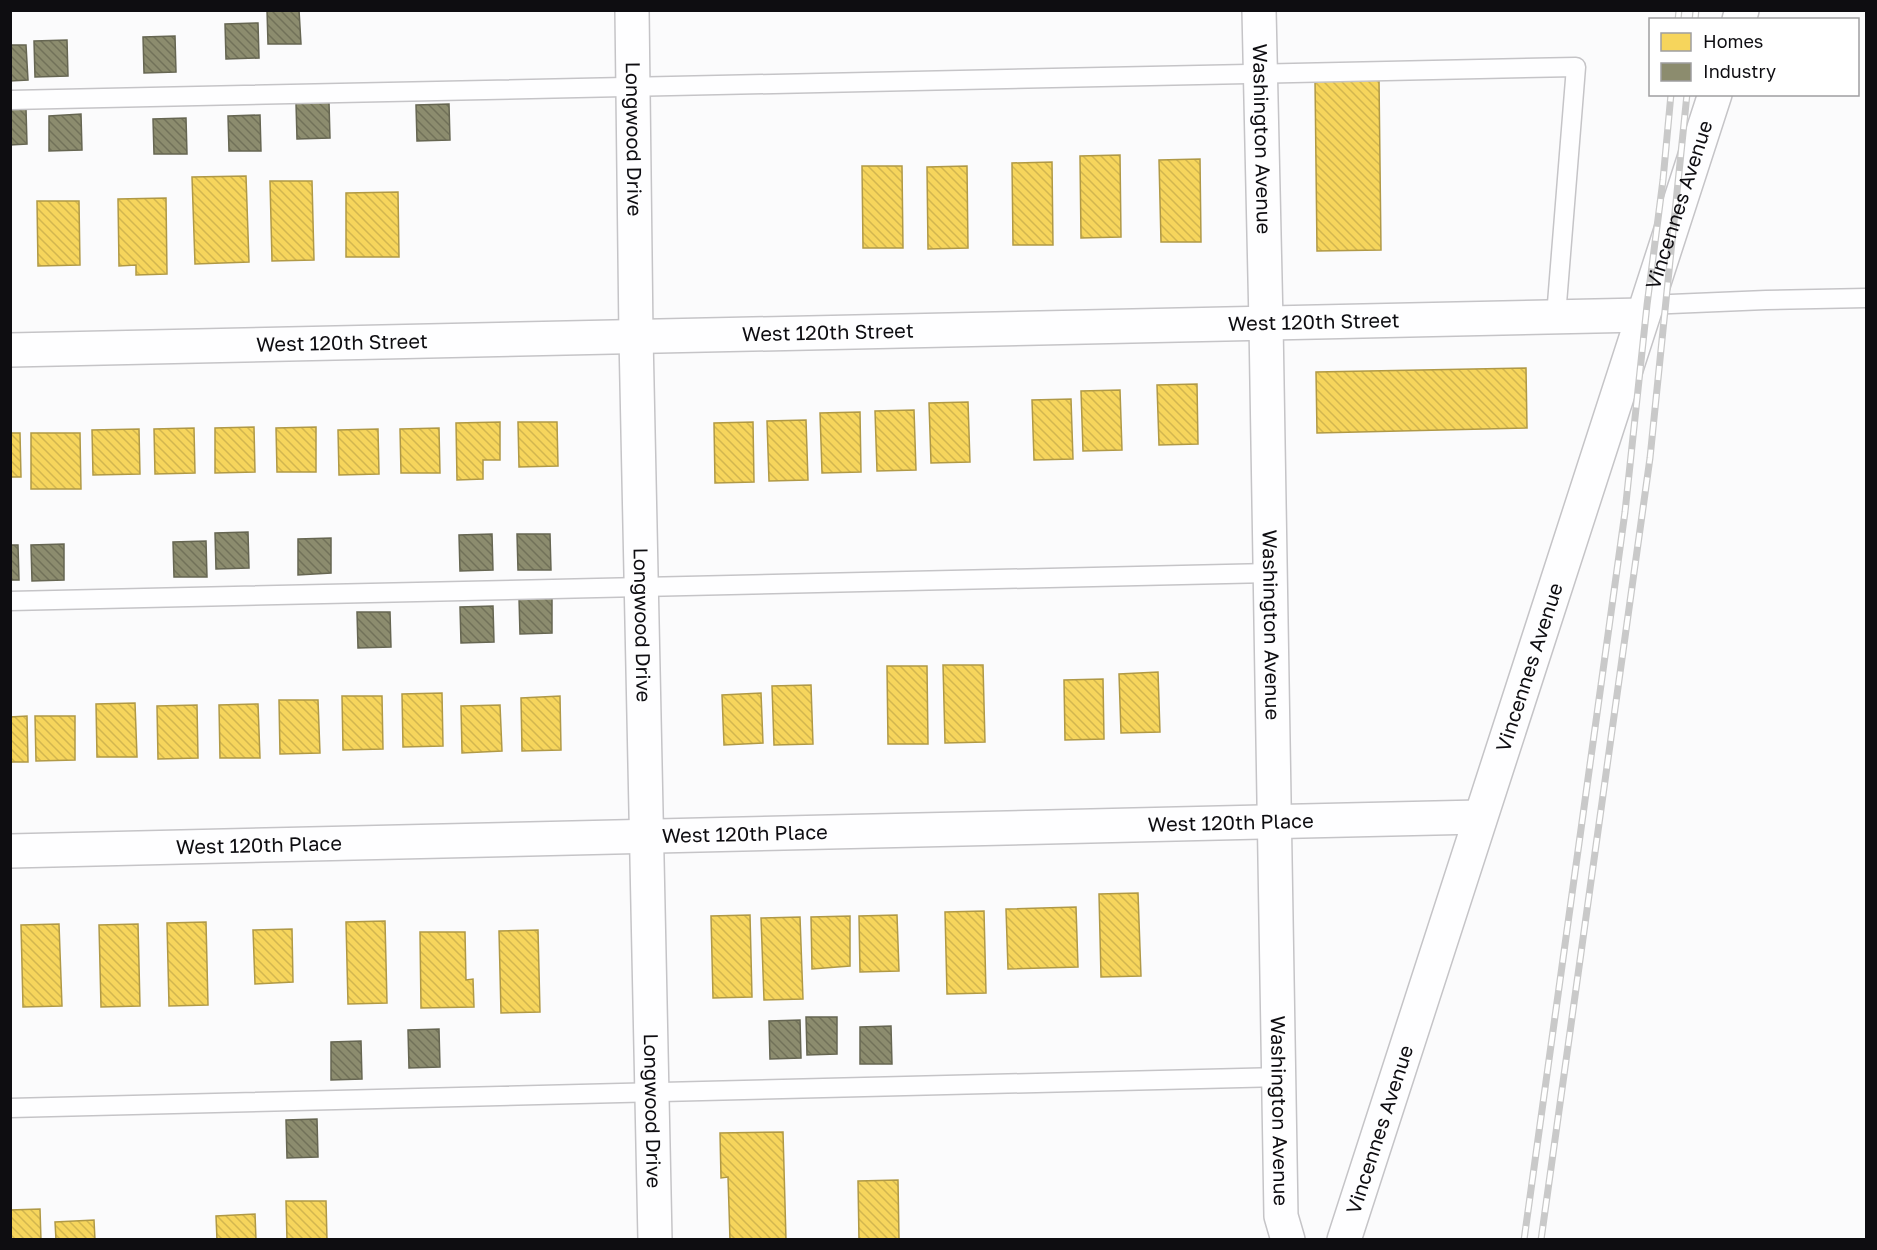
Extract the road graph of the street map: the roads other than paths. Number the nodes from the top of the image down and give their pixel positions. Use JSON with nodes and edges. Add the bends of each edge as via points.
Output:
{"nodes":[{"id":1,"x":632,"y":10,"type":"edge"},
{"id":2,"x":1259,"y":10,"type":"edge"},
{"id":3,"x":1260,"y":74,"type":"junction"},
{"id":4,"x":633,"y":87,"type":"junction"},
{"id":5,"x":1714,"y":96,"type":"edge"},
{"id":6,"x":10,"y":100,"type":"edge"},
{"id":7,"x":1866,"y":298,"type":"edge"},
{"id":8,"x":1645,"y":310,"type":"junction"},
{"id":9,"x":1556,"y":316,"type":"junction"},
{"id":10,"x":1266,"y":323,"type":"junction"},
{"id":11,"x":636,"y":336,"type":"junction"},
{"id":12,"x":10,"y":350,"type":"edge"},
{"id":13,"x":1270,"y":573,"type":"junction"},
{"id":14,"x":642,"y":587,"type":"junction"},
{"id":15,"x":10,"y":601,"type":"edge"},
{"id":16,"x":1479,"y":817,"type":"junction"},
{"id":17,"x":1273,"y":822,"type":"junction"},
{"id":18,"x":647,"y":836,"type":"junction"},
{"id":19,"x":10,"y":850,"type":"edge"},
{"id":20,"x":1278,"y":1077,"type":"junction"},
{"id":21,"x":652,"y":1092,"type":"junction"},
{"id":22,"x":10,"y":1108,"type":"edge"},
{"id":23,"x":655,"y":1239,"type":"edge"},
{"id":24,"x":1288,"y":1239,"type":"edge"},
{"id":25,"x":1344,"y":1239,"type":"edge"}],
"edges":[{"from":1,"to":4,"type":"street","name":"Longwood Drive"},
{"from":2,"to":3,"type":"street","name":"Washington Avenue"},
{"from":3,"to":4,"type":"lane"},
{"from":3,"to":9,"type":"lane","via":[[1576,67]]},
{"from":3,"to":10,"type":"street","name":"Washington Avenue"},
{"from":4,"to":6,"type":"lane"},
{"from":4,"to":11,"type":"street","name":"Longwood Drive"},
{"from":5,"to":8,"type":"street","name":"Vincennes Avenue"},
{"from":7,"to":8,"type":"lane","name":"West 120th Street","via":[[1766,300]]},
{"from":8,"to":9,"type":"street","name":"West 120th Street"},
{"from":8,"to":16,"type":"street","name":"Vincennes Avenue"},
{"from":9,"to":10,"type":"street","name":"West 120th Street"},
{"from":10,"to":11,"type":"street","name":"West 120th Street"},
{"from":10,"to":13,"type":"street","name":"Washington Avenue"},
{"from":11,"to":12,"type":"street","name":"West 120th Street"},
{"from":11,"to":14,"type":"street","name":"Longwood Drive"},
{"from":13,"to":14,"type":"lane"},
{"from":13,"to":17,"type":"street","name":"Washington Avenue"},
{"from":14,"to":15,"type":"lane"},
{"from":14,"to":18,"type":"street","name":"Longwood Drive"},
{"from":16,"to":17,"type":"street","name":"West 120th Place"},
{"from":16,"to":25,"type":"street","name":"Vincennes Avenue"},
{"from":17,"to":18,"type":"street","name":"West 120th Place"},
{"from":17,"to":20,"type":"street","name":"Washington Avenue"},
{"from":18,"to":19,"type":"street","name":"West 120th Place"},
{"from":18,"to":21,"type":"street","name":"Longwood Drive"},
{"from":20,"to":21,"type":"lane"},
{"from":20,"to":24,"type":"street","name":"Washington Avenue","via":[[1281,1216]]},
{"from":21,"to":22,"type":"lane"},
{"from":21,"to":23,"type":"street","name":"Longwood Drive"}]}
